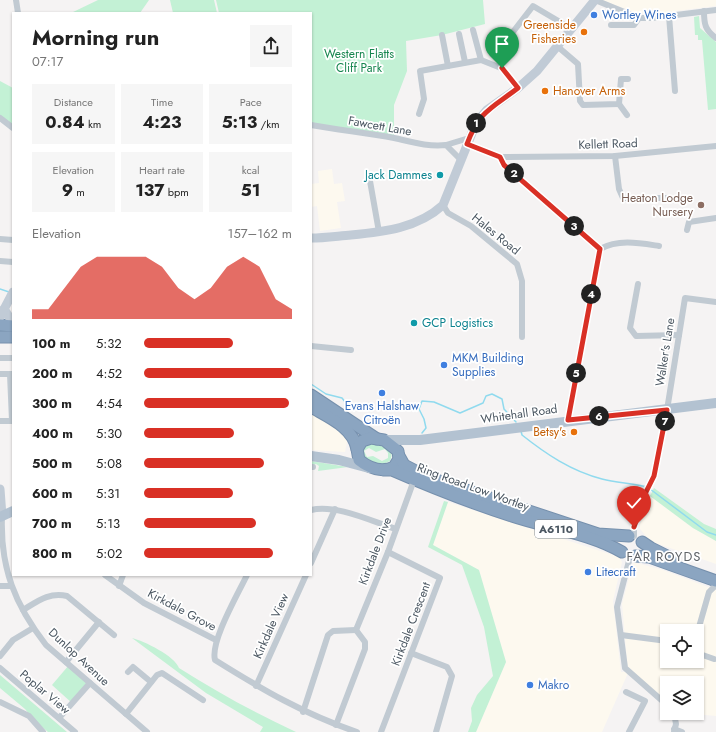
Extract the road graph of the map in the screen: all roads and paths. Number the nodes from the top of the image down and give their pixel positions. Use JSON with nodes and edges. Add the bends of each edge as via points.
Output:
{"nodes":[{"id":1,"x":16,"y":0,"type":"edge"},
{"id":2,"x":595,"y":0,"type":"edge"},
{"id":3,"x":716,"y":10,"type":"edge"},
{"id":4,"x":704,"y":11,"type":"junction"},
{"id":5,"x":18,"y":12,"type":"edge"},
{"id":6,"x":670,"y":16,"type":"junction"},
{"id":7,"x":639,"y":18,"type":"junction"},
{"id":8,"x":611,"y":26,"type":"dead end"},
{"id":9,"x":572,"y":29,"type":"junction"},
{"id":10,"x":473,"y":30,"type":"dead end"},
{"id":11,"x":459,"y":34,"type":"dead end"},
{"id":12,"x":442,"y":36,"type":"dead end"},
{"id":13,"x":716,"y":38,"type":"edge"},
{"id":14,"x":557,"y":46,"type":"junction"},
{"id":15,"x":499,"y":50,"type":"dead end"},
{"id":16,"x":481,"y":60,"type":"junction"},
{"id":17,"x":465,"y":62,"type":"junction"},
{"id":18,"x":448,"y":66,"type":"junction"},
{"id":19,"x":628,"y":79,"type":"dead end"},
{"id":20,"x":518,"y":88,"type":"junction"},
{"id":21,"x":675,"y":91,"type":"dead end"},
{"id":22,"x":619,"y":104,"type":"junction"},
{"id":23,"x":419,"y":114,"type":"dead end"},
{"id":24,"x":627,"y":115,"type":"dead end"},
{"id":25,"x":0,"y":118,"type":"edge"},
{"id":26,"x":312,"y":125,"type":"edge"},
{"id":27,"x":12,"y":127,"type":"edge"},
{"id":28,"x":468,"y":141,"type":"junction"},
{"id":29,"x":446,"y":145,"type":"junction"},
{"id":30,"x":716,"y":146,"type":"edge"},
{"id":31,"x":615,"y":156,"type":"junction"},
{"id":32,"x":500,"y":157,"type":"junction"},
{"id":33,"x":460,"y":160,"type":"junction"},
{"id":34,"x":370,"y":182,"type":"dead end"},
{"id":35,"x":665,"y":198,"type":"dead end"},
{"id":36,"x":443,"y":205,"type":"junction"},
{"id":37,"x":716,"y":218,"type":"edge"},
{"id":38,"x":687,"y":230,"type":"dead end"},
{"id":39,"x":379,"y":232,"type":"junction"},
{"id":40,"x":312,"y":238,"type":"edge"},
{"id":41,"x":0,"y":239,"type":"edge"},
{"id":42,"x":12,"y":240,"type":"edge"},
{"id":43,"x":659,"y":246,"type":"dead end"},
{"id":44,"x":600,"y":249,"type":"junction"},
{"id":45,"x":0,"y":261,"type":"edge"},
{"id":46,"x":12,"y":262,"type":"edge"},
{"id":47,"x":638,"y":284,"type":"dead end"},
{"id":48,"x":12,"y":293,"type":"edge"},
{"id":49,"x":716,"y":302,"type":"edge"},
{"id":50,"x":2,"y":313,"type":"edge"},
{"id":51,"x":0,"y":325,"type":"edge"},
{"id":52,"x":0,"y":330,"type":"edge"},
{"id":53,"x":10,"y":332,"type":"edge"},
{"id":54,"x":679,"y":335,"type":"junction"},
{"id":55,"x":522,"y":337,"type":"dead end"},
{"id":56,"x":312,"y":346,"type":"edge"},
{"id":57,"x":351,"y":350,"type":"dead end"},
{"id":58,"x":0,"y":358,"type":"edge"},
{"id":59,"x":12,"y":358,"type":"edge"},
{"id":60,"x":0,"y":374,"type":"edge"},
{"id":61,"x":12,"y":374,"type":"edge"},
{"id":62,"x":312,"y":396,"type":"edge"},
{"id":63,"x":716,"y":403,"type":"edge"},
{"id":64,"x":312,"y":408,"type":"edge"},
{"id":65,"x":667,"y":410,"type":"junction"},
{"id":66,"x":568,"y":420,"type":"junction"},
{"id":67,"x":0,"y":421,"type":"edge"},
{"id":68,"x":12,"y":421,"type":"edge"},
{"id":69,"x":381,"y":439,"type":"junction"},
{"id":70,"x":420,"y":440,"type":"junction"},
{"id":71,"x":357,"y":449,"type":"junction"},
{"id":72,"x":399,"y":455,"type":"junction"},
{"id":73,"x":312,"y":456,"type":"edge"},
{"id":74,"x":339,"y":460,"type":"junction"},
{"id":75,"x":379,"y":469,"type":"junction"},
{"id":76,"x":414,"y":480,"type":"junction"},
{"id":77,"x":0,"y":489,"type":"edge"},
{"id":78,"x":335,"y":509,"type":"junction"},
{"id":79,"x":12,"y":510,"type":"edge"},
{"id":80,"x":312,"y":510,"type":"edge"},
{"id":81,"x":1,"y":516,"type":"edge"},
{"id":82,"x":396,"y":529,"type":"junction"},
{"id":83,"x":635,"y":538,"type":"junction"},
{"id":84,"x":388,"y":552,"type":"junction"},
{"id":85,"x":629,"y":555,"type":"junction"},
{"id":86,"x":312,"y":561,"type":"edge"},
{"id":87,"x":716,"y":574,"type":"edge"},
{"id":88,"x":106,"y":576,"type":"edge"},
{"id":89,"x":123,"y":576,"type":"edge"},
{"id":90,"x":247,"y":576,"type":"edge"},
{"id":91,"x":306,"y":576,"type":"edge"},
{"id":92,"x":716,"y":581,"type":"edge"},
{"id":93,"x":716,"y":584,"type":"edge"},
{"id":94,"x":0,"y":586,"type":"edge"},
{"id":95,"x":10,"y":586,"type":"junction"},
{"id":96,"x":119,"y":586,"type":"junction"},
{"id":97,"x":23,"y":610,"type":"junction"},
{"id":98,"x":98,"y":622,"type":"junction"},
{"id":99,"x":700,"y":624,"type":"edge"},
{"id":100,"x":34,"y":628,"type":"junction"},
{"id":101,"x":356,"y":630,"type":"junction"},
{"id":102,"x":114,"y":635,"type":"dead end"},
{"id":103,"x":621,"y":635,"type":"junction"},
{"id":104,"x":216,"y":640,"type":"junction"},
{"id":105,"x":660,"y":640,"type":"edge"},
{"id":106,"x":411,"y":653,"type":"junction"},
{"id":107,"x":704,"y":655,"type":"edge"},
{"id":108,"x":0,"y":656,"type":"edge"},
{"id":109,"x":714,"y":659,"type":"dead end"},
{"id":110,"x":66,"y":662,"type":"junction"},
{"id":111,"x":0,"y":668,"type":"edge"},
{"id":112,"x":128,"y":672,"type":"dead end"},
{"id":113,"x":151,"y":682,"type":"junction"},
{"id":114,"x":90,"y":683,"type":"junction"},
{"id":115,"x":256,"y":686,"type":"junction"},
{"id":116,"x":626,"y":692,"type":"dead end"},
{"id":117,"x":660,"y":699,"type":"edge"},
{"id":118,"x":203,"y":700,"type":"dead end"},
{"id":119,"x":0,"y":702,"type":"edge"},
{"id":120,"x":304,"y":712,"type":"junction"},
{"id":121,"x":126,"y":714,"type":"junction"},
{"id":122,"x":59,"y":718,"type":"junction"},
{"id":123,"x":676,"y":720,"type":"edge"},
{"id":124,"x":336,"y":725,"type":"junction"},
{"id":125,"x":674,"y":731,"type":"edge"},
{"id":126,"x":43,"y":732,"type":"edge"},
{"id":127,"x":75,"y":732,"type":"edge"},
{"id":128,"x":147,"y":732,"type":"edge"},
{"id":129,"x":357,"y":732,"type":"edge"},
{"id":130,"x":381,"y":732,"type":"edge"},
{"id":131,"x":436,"y":732,"type":"edge"},
{"id":132,"x":630,"y":732,"type":"edge"},
{"id":133,"x":682,"y":732,"type":"edge"}],
"edges":[{"from":1,"to":5,"type":"street"},
{"from":2,"to":7,"type":"street"},
{"from":2,"to":9,"type":"street"},
{"from":3,"to":4,"type":"street"},
{"from":4,"to":6,"type":"street"},
{"from":4,"to":13,"type":"street","via":[[704,24],[708,32]]},
{"from":6,"to":7,"type":"street"},
{"from":6,"to":21,"type":"street"},
{"from":7,"to":8,"type":"street","via":[[634,25]]},
{"from":9,"to":14,"type":"street"},
{"from":9,"to":15,"type":"street","via":[[533,6]]},
{"from":10,"to":16,"type":"street"},
{"from":11,"to":17,"type":"street"},
{"from":12,"to":18,"type":"street"},
{"from":14,"to":20,"type":"street","via":[[537,71]]},
{"from":14,"to":22,"type":"street","via":[[578,64],[580,101],[583,105]]},
{"from":16,"to":17,"type":"street"},
{"from":16,"to":20,"type":"street","via":[[502,68]]},
{"from":17,"to":18,"type":"street"},
{"from":18,"to":23,"type":"street","via":[[420,71],[424,99]]},
{"from":19,"to":22,"type":"street","via":[[621,80]]},
{"from":20,"to":28,"type":"street","via":[[487,110],[476,123]]},
{"from":22,"to":24,"type":"street"},
{"from":25,"to":27,"type":"street"},
{"from":26,"to":29,"type":"street","name":"Fawcett Lane","via":[[435,146]]},
{"from":28,"to":29,"type":"street","name":"Fawcett Lane"},
{"from":28,"to":32,"type":"street"},
{"from":28,"to":33,"type":"street"},
{"from":29,"to":33,"type":"street"},
{"from":30,"to":31,"type":"street","name":"Kellett Road"},
{"from":31,"to":32,"type":"street","name":"Kellett Road"},
{"from":31,"to":35,"type":"street","via":[[622,198]]},
{"from":32,"to":44,"type":"street","via":[[504,165]]},
{"from":33,"to":36,"type":"street"},
{"from":34,"to":39,"type":"street"},
{"from":36,"to":39,"type":"street","via":[[420,221]]},
{"from":36,"to":55,"type":"street","name":"Hales Road","via":[[448,213],[471,226],[517,264],[522,281]]},
{"from":37,"to":38,"type":"street","via":[[689,222]]},
{"from":39,"to":40,"type":"street"},
{"from":41,"to":42,"type":"street"},
{"from":43,"to":44,"type":"street","via":[[632,242],[611,244]]},
{"from":44,"to":66,"type":"street"},
{"from":45,"to":46,"type":"street"},
{"from":47,"to":54,"type":"street","via":[[630,328],[636,336]]},
{"from":48,"to":50,"type":"street"},
{"from":49,"to":54,"type":"street","name":"Walker's Lane","via":[[685,298]]},
{"from":50,"to":53,"type":"street"},
{"from":51,"to":53,"type":"highway"},
{"from":52,"to":53,"type":"highway"},
{"from":54,"to":65,"type":"street","name":"Walker's Lane"},
{"from":56,"to":57,"type":"street"},
{"from":58,"to":59,"type":"street"},
{"from":60,"to":61,"type":"street"},
{"from":61,"to":68,"type":"street"},
{"from":62,"to":69,"type":"highway","number":"A6110"},
{"from":63,"to":65,"type":"main road","name":"Whitehall Road"},
{"from":64,"to":71,"type":"highway","number":"A6110","via":[[343,426],[352,435]]},
{"from":65,"to":66,"type":"main road","name":"Whitehall Road"},
{"from":65,"to":83,"type":"street","name":"Walker's Lane","via":[[654,476],[634,527]]},
{"from":66,"to":70,"type":"main road","name":"Whitehall Road"},
{"from":67,"to":68,"type":"street"},
{"from":69,"to":70,"type":"main road","name":"Whitehall Road"},
{"from":69,"to":71,"type":"highway","via":[[366,439]]},
{"from":69,"to":72,"type":"highway","number":"A6110","via":[[394,447]]},
{"from":70,"to":72,"type":"main road","name":"Whitehall Road","via":[[408,443]]},
{"from":71,"to":74,"type":"main road","via":[[349,457]]},
{"from":71,"to":75,"type":"highway","number":"A6110","via":[[359,460]]},
{"from":72,"to":75,"type":"highway","via":[[394,467]]},
{"from":72,"to":83,"type":"highway","name":"Ring Road Low Wortley","number":"A6110","via":[[404,465],[427,477],[598,534]]},
{"from":73,"to":74,"type":"main road"},
{"from":74,"to":75,"type":"main road"},
{"from":75,"to":76,"type":"highway","name":"Ring Road Low Wortley","number":"A6110","via":[[392,470]]},
{"from":76,"to":82,"type":"street","name":"Kirkdale Drive"},
{"from":76,"to":85,"type":"highway","name":"Ring Road Low Wortley","number":"A6110","via":[[512,516],[603,542]]},
{"from":77,"to":81,"type":"street"},
{"from":78,"to":80,"type":"street"},
{"from":78,"to":82,"type":"street"},
{"from":78,"to":86,"type":"street"},
{"from":79,"to":81,"type":"main road"},
{"from":81,"to":95,"type":"street","name":"Dunlop Avenue","via":[[3,551]]},
{"from":82,"to":84,"type":"street","name":"Kirkdale Drive"},
{"from":83,"to":85,"type":"highway","via":[[641,551]]},
{"from":83,"to":85,"type":"highway","via":[[622,542]]},
{"from":83,"to":87,"type":"highway","name":"Ring Road Low Wortley","number":"A6110","via":[[662,554]]},
{"from":84,"to":101,"type":"street","name":"Kirkdale Drive"},
{"from":84,"to":106,"type":"street","name":"Kirkdale Crescent","via":[[440,578]]},
{"from":85,"to":92,"type":"highway","name":"Ring Road Low Wortley","number":"A6110","via":[[649,557]]},
{"from":85,"to":103,"type":"street","via":[[618,599]]},
{"from":88,"to":96,"type":"street","name":"Kirkdale Grove"},
{"from":89,"to":96,"type":"street"},
{"from":90,"to":104,"type":"street"},
{"from":91,"to":115,"type":"street","name":"Kirkdale View"},
{"from":93,"to":99,"type":"street","via":[[709,592]]},
{"from":94,"to":95,"type":"street"},
{"from":95,"to":97,"type":"street","name":"Dunlop Avenue"},
{"from":96,"to":104,"type":"street","name":"Kirkdale Grove","via":[[144,604]]},
{"from":97,"to":98,"type":"street","via":[[42,598],[56,594],[66,596]]},
{"from":97,"to":100,"type":"street","name":"Dunlop Avenue"},
{"from":98,"to":102,"type":"street"},
{"from":98,"to":110,"type":"street"},
{"from":100,"to":108,"type":"street","via":[[13,640]]},
{"from":100,"to":110,"type":"street","name":"Dunlop Avenue","via":[[46,645]]},
{"from":101,"to":120,"type":"street","via":[[333,631],[328,635]]},
{"from":101,"to":124,"type":"street","via":[[365,642],[365,649]]},
{"from":103,"to":105,"type":"street"},
{"from":103,"to":117,"type":"street","via":[[625,668]]},
{"from":104,"to":115,"type":"street","via":[[213,654],[215,660]]},
{"from":106,"to":130,"type":"street","name":"Kirkdale Crescent"},
{"from":106,"to":131,"type":"street","via":[[447,667],[452,676]]},
{"from":107,"to":109,"type":"street"},
{"from":110,"to":114,"type":"street","name":"Dunlop Avenue"},
{"from":111,"to":122,"type":"street","name":"Poplar View"},
{"from":112,"to":113,"type":"street","via":[[134,665]]},
{"from":113,"to":118,"type":"street","via":[[157,674],[162,673]]},
{"from":113,"to":121,"type":"street"},
{"from":114,"to":121,"type":"street","name":"Dunlop Avenue"},
{"from":114,"to":122,"type":"street"},
{"from":115,"to":120,"type":"street"},
{"from":116,"to":132,"type":"street","via":[[644,701]]},
{"from":119,"to":126,"type":"street","via":[[28,716]]},
{"from":120,"to":124,"type":"street"},
{"from":121,"to":128,"type":"street","name":"Dunlop Avenue"},
{"from":122,"to":127,"type":"street","name":"Poplar View"},
{"from":123,"to":125,"type":"street"},
{"from":124,"to":129,"type":"street"},
{"from":125,"to":133,"type":"street"}]}
